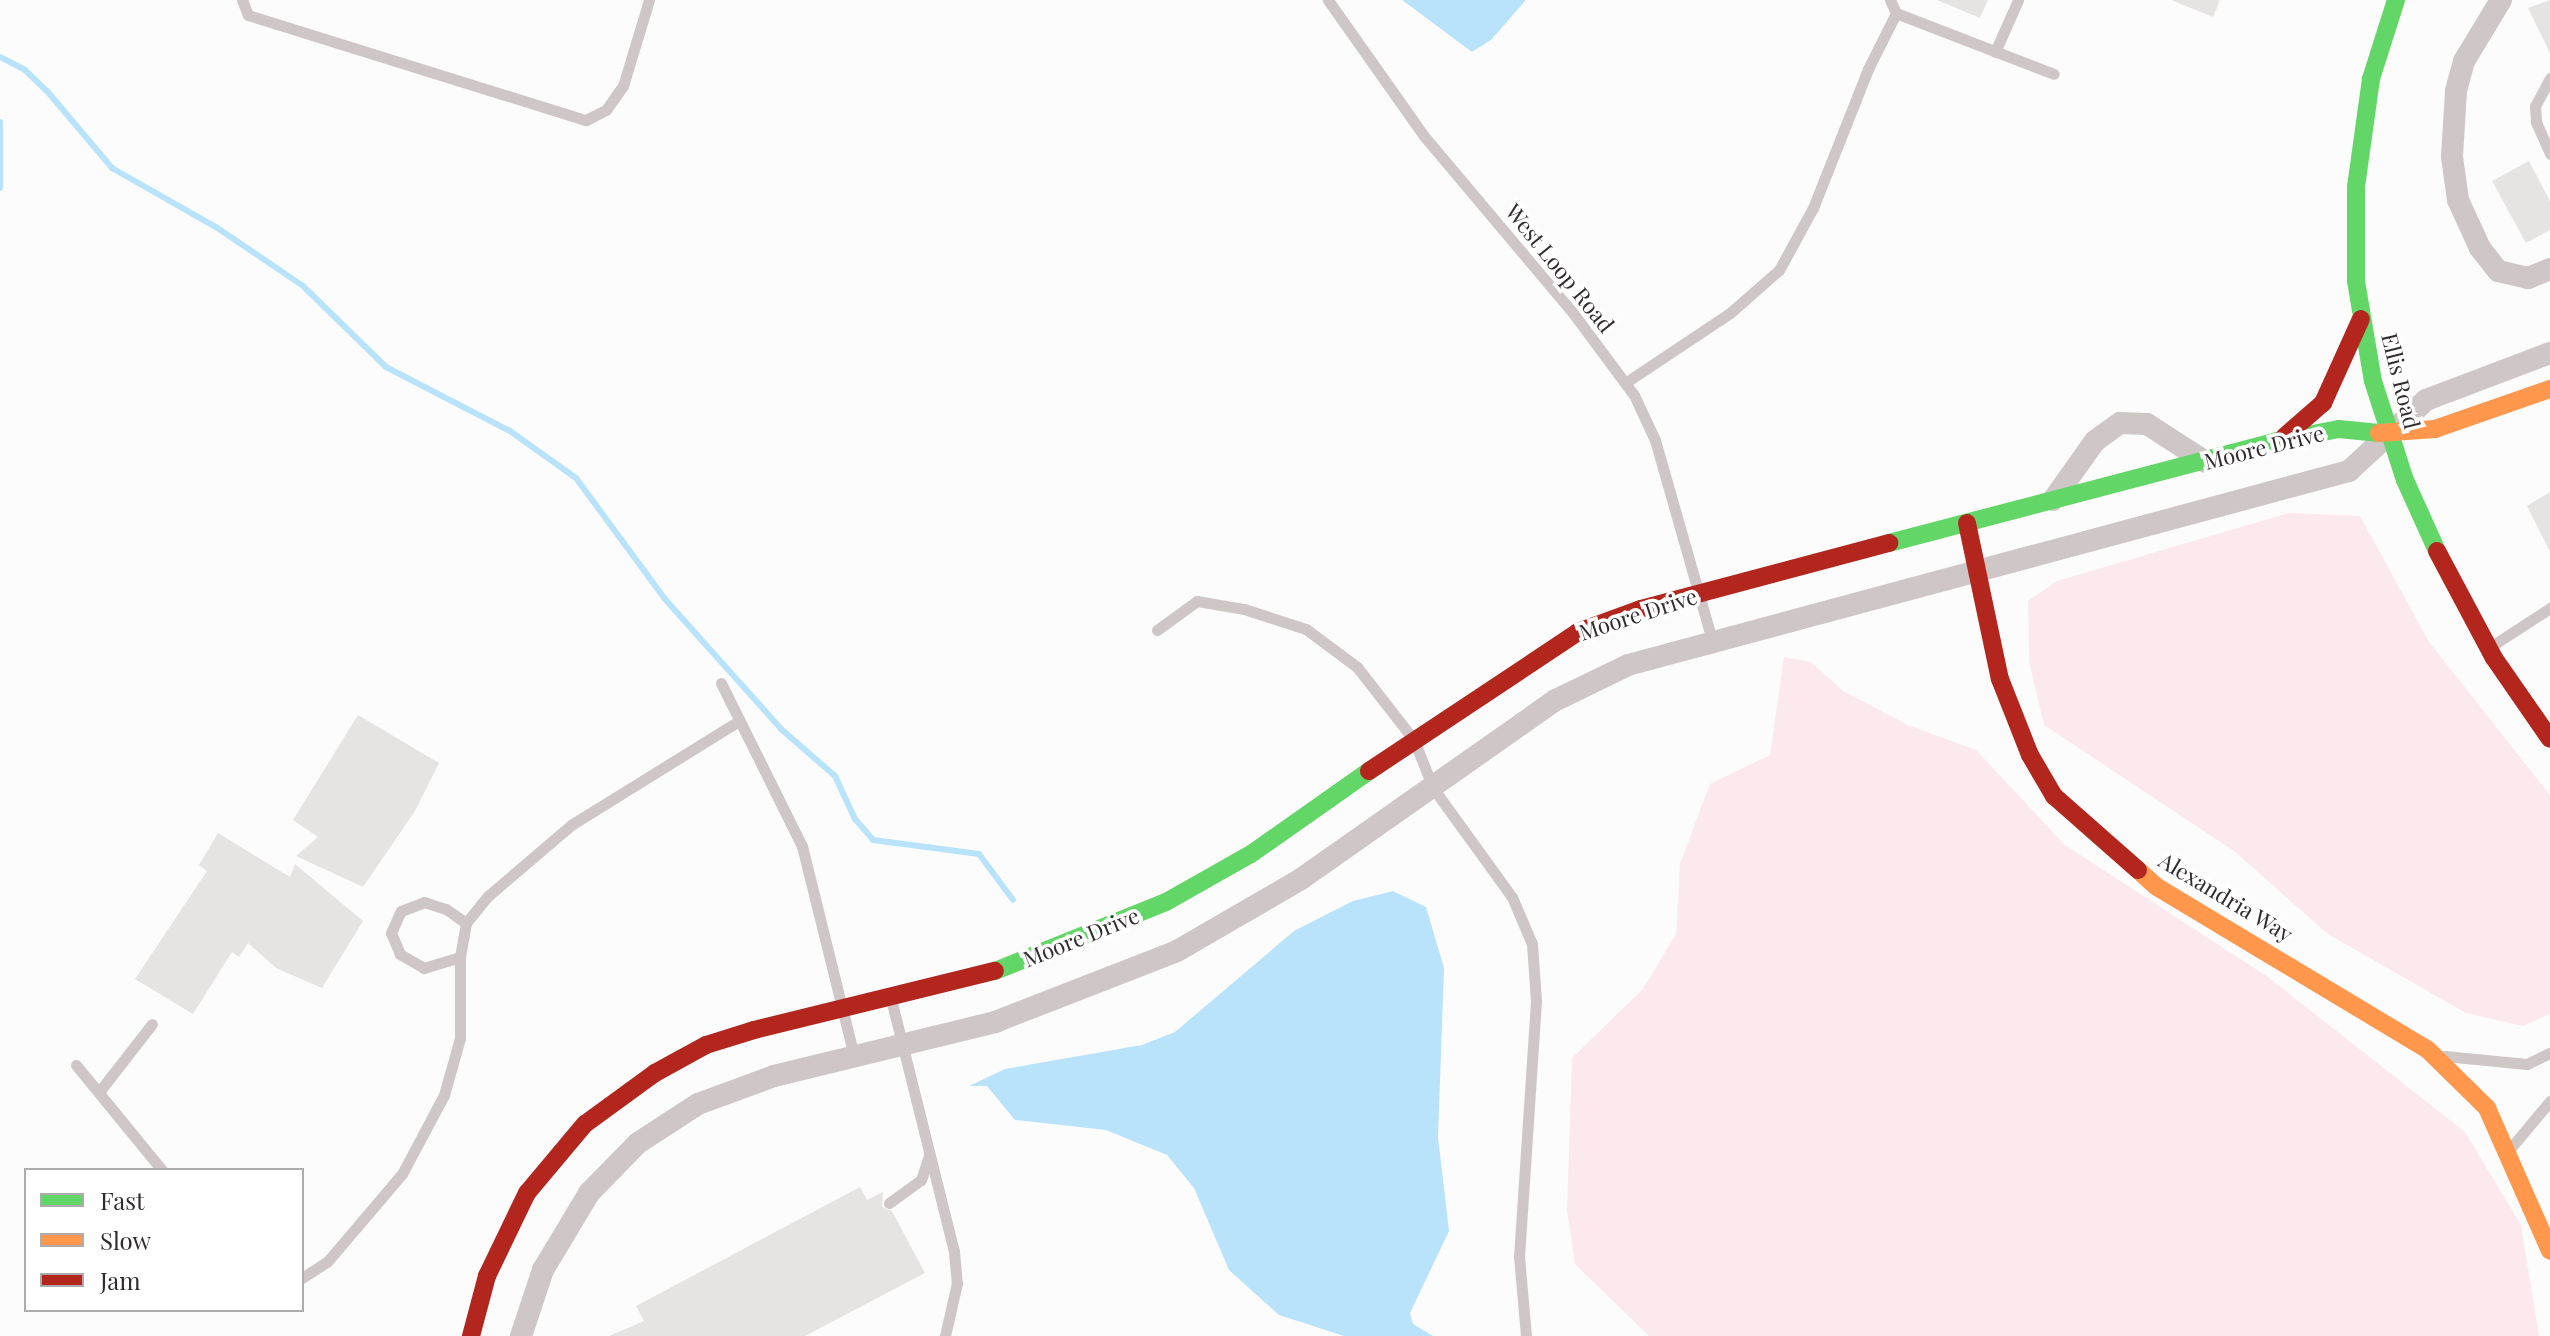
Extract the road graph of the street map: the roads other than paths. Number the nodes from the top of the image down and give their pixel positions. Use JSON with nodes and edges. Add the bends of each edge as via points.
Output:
{"nodes":[{"id":1,"x":242,"y":0,"type":"edge"},
{"id":2,"x":649,"y":0,"type":"edge"},
{"id":3,"x":1328,"y":0,"type":"edge"},
{"id":4,"x":1890,"y":0,"type":"edge"},
{"id":5,"x":2018,"y":0,"type":"edge"},
{"id":6,"x":2396,"y":0,"type":"edge"},
{"id":7,"x":2501,"y":0,"type":"edge"},
{"id":8,"x":1896,"y":13,"type":"junction"},
{"id":9,"x":1995,"y":52,"type":"junction"},
{"id":10,"x":2054,"y":74,"type":"dead end"},
{"id":11,"x":2550,"y":78,"type":"edge"},
{"id":12,"x":2550,"y":154,"type":"edge"},
{"id":13,"x":2550,"y":269,"type":"edge"},
{"id":14,"x":2361,"y":319,"type":"junction"},
{"id":15,"x":2544,"y":356,"type":"edge"},
{"id":16,"x":2550,"y":382,"type":"edge"},
{"id":17,"x":1625,"y":383,"type":"junction"},
{"id":18,"x":2550,"y":389,"type":"edge"},
{"id":19,"x":2388,"y":434,"type":"junction"},
{"id":20,"x":2277,"y":441,"type":"junction"},
{"id":21,"x":2206,"y":462,"type":"junction"},
{"id":22,"x":2053,"y":500,"type":"junction"},
{"id":23,"x":1967,"y":523,"type":"junction"},
{"id":24,"x":1978,"y":574,"type":"junction"},
{"id":25,"x":1697,"y":594,"type":"junction"},
{"id":26,"x":2550,"y":608,"type":"edge"},
{"id":27,"x":1157,"y":630,"type":"dead end"},
{"id":28,"x":1712,"y":640,"type":"junction"},
{"id":29,"x":2488,"y":648,"type":"junction"},
{"id":30,"x":721,"y":683,"type":"dead end"},
{"id":31,"x":739,"y":721,"type":"junction"},
{"id":32,"x":2550,"y":739,"type":"edge"},
{"id":33,"x":1414,"y":740,"type":"junction"},
{"id":34,"x":1433,"y":788,"type":"junction"},
{"id":35,"x":466,"y":923,"type":"junction"},
{"id":36,"x":460,"y":957,"type":"junction"},
{"id":37,"x":891,"y":998,"type":"junction"},
{"id":38,"x":845,"y":1011,"type":"junction"},
{"id":39,"x":152,"y":1024,"type":"dead end"},
{"id":40,"x":903,"y":1044,"type":"junction"},
{"id":41,"x":2550,"y":1053,"type":"edge"},
{"id":42,"x":2434,"y":1055,"type":"junction"},
{"id":43,"x":854,"y":1056,"type":"junction"},
{"id":44,"x":76,"y":1065,"type":"dead end"},
{"id":45,"x":99,"y":1092,"type":"junction"},
{"id":46,"x":2550,"y":1101,"type":"edge"},
{"id":47,"x":2509,"y":1150,"type":"junction"},
{"id":48,"x":930,"y":1155,"type":"junction"},
{"id":49,"x":160,"y":1168,"type":"edge"},
{"id":50,"x":889,"y":1203,"type":"dead end"},
{"id":51,"x":2550,"y":1251,"type":"edge"},
{"id":52,"x":304,"y":1277,"type":"edge"},
{"id":53,"x":471,"y":1336,"type":"edge"},
{"id":54,"x":521,"y":1336,"type":"edge"},
{"id":55,"x":945,"y":1336,"type":"edge"},
{"id":56,"x":1526,"y":1336,"type":"edge"}],
"edges":[{"from":1,"to":2,"type":"lane","via":[[248,15],[586,120],[606,110],[623,86]]},
{"from":3,"to":17,"type":"lane","name":"West Loop Road","via":[[1424,136]]},
{"from":4,"to":8,"type":"lane"},
{"from":5,"to":9,"type":"lane"},
{"from":6,"to":14,"type":"street","name":"Ellis Road","via":[[2371,79],[2359,142],[2354,230]]},
{"from":7,"to":13,"type":"street","via":[[2464,61],[2456,91],[2456,188],[2463,214],[2490,264],[2513,277]]},
{"from":8,"to":9,"type":"lane"},
{"from":8,"to":17,"type":"lane","via":[[1813,208],[1779,270],[1730,313]]},
{"from":9,"to":10,"type":"lane"},
{"from":11,"to":12,"type":"lane","via":[[2535,106]]},
{"from":14,"to":19,"type":"street","name":"Ellis Road"},
{"from":14,"to":20,"type":"street","via":[[2323,403]]},
{"from":15,"to":16,"type":"lane"},
{"from":15,"to":19,"type":"street","via":[[2426,400]]},
{"from":17,"to":25,"type":"lane","name":"West Loop Road","via":[[1655,440]]},
{"from":18,"to":19,"type":"street","via":[[2435,429]]},
{"from":19,"to":20,"type":"street","name":"Moore Drive","via":[[2339,429]]},
{"from":19,"to":24,"type":"street","name":"Moore Drive","via":[[2349,471]]},
{"from":19,"to":29,"type":"street","name":"Ellis Road","via":[[2427,532]]},
{"from":20,"to":21,"type":"street","name":"Moore Drive"},
{"from":21,"to":22,"type":"street","name":"Moore Drive"},
{"from":21,"to":22,"type":"street","via":[[2147,424],[2120,423],[2095,441]]},
{"from":22,"to":23,"type":"street","name":"Moore Drive"},
{"from":23,"to":24,"type":"street","name":"Alexandria Way"},
{"from":23,"to":25,"type":"street","name":"Moore Drive"},
{"from":24,"to":28,"type":"street","name":"Moore Drive"},
{"from":24,"to":42,"type":"street","name":"Alexandria Way","via":[[2000,679],[2030,755],[2054,796],[2157,887],[2332,988]]},
{"from":25,"to":28,"type":"lane","name":"West Loop Road"},
{"from":25,"to":33,"type":"street","name":"Moore Drive","via":[[1578,632]]},
{"from":26,"to":29,"type":"lane"},
{"from":27,"to":33,"type":"lane","via":[[1197,601],[1306,629],[1357,667]]},
{"from":28,"to":34,"type":"street","name":"Moore Drive","via":[[1628,665],[1556,700]]},
{"from":29,"to":32,"type":"street","name":"Ellis Road"},
{"from":30,"to":31,"type":"lane"},
{"from":31,"to":35,"type":"lane","via":[[571,825],[488,896]]},
{"from":31,"to":38,"type":"lane","via":[[802,846]]},
{"from":33,"to":34,"type":"lane"},
{"from":33,"to":37,"type":"street","name":"Moore Drive","via":[[1251,854],[1166,902],[1066,946]]},
{"from":34,"to":40,"type":"street","name":"Moore Drive","via":[[1301,879],[1177,951],[1035,1009]]},
{"from":34,"to":56,"type":"lane","via":[[1512,897],[1532,944],[1536,1001],[1519,1256]]},
{"from":35,"to":36,"type":"lane"},
{"from":35,"to":36,"type":"lane","via":[[424,902],[401,911],[391,933],[400,954],[424,968]]},
{"from":36,"to":52,"type":"lane","via":[[460,1038],[444,1095],[402,1174],[327,1262]]},
{"from":37,"to":38,"type":"street","name":"Moore Drive"},
{"from":37,"to":40,"type":"lane"},
{"from":38,"to":43,"type":"lane"},
{"from":38,"to":53,"type":"street","name":"Moore Drive","via":[[706,1045],[655,1073],[585,1124],[514,1214],[487,1276]]},
{"from":39,"to":45,"type":"lane"},
{"from":40,"to":43,"type":"street","name":"Moore Drive"},
{"from":40,"to":48,"type":"lane"},
{"from":41,"to":42,"type":"lane","via":[[2527,1064]]},
{"from":42,"to":47,"type":"street","name":"Alexandria Way","via":[[2487,1108]]},
{"from":43,"to":54,"type":"street","name":"Moore Drive","via":[[745,1084],[698,1104],[638,1143],[589,1193],[561,1233]]},
{"from":44,"to":45,"type":"lane"},
{"from":45,"to":49,"type":"lane"},
{"from":46,"to":47,"type":"lane"},
{"from":47,"to":51,"type":"street","name":"Alexandria Way"},
{"from":48,"to":50,"type":"lane","via":[[921,1180]]},
{"from":48,"to":55,"type":"lane","via":[[956,1272]]}]}
